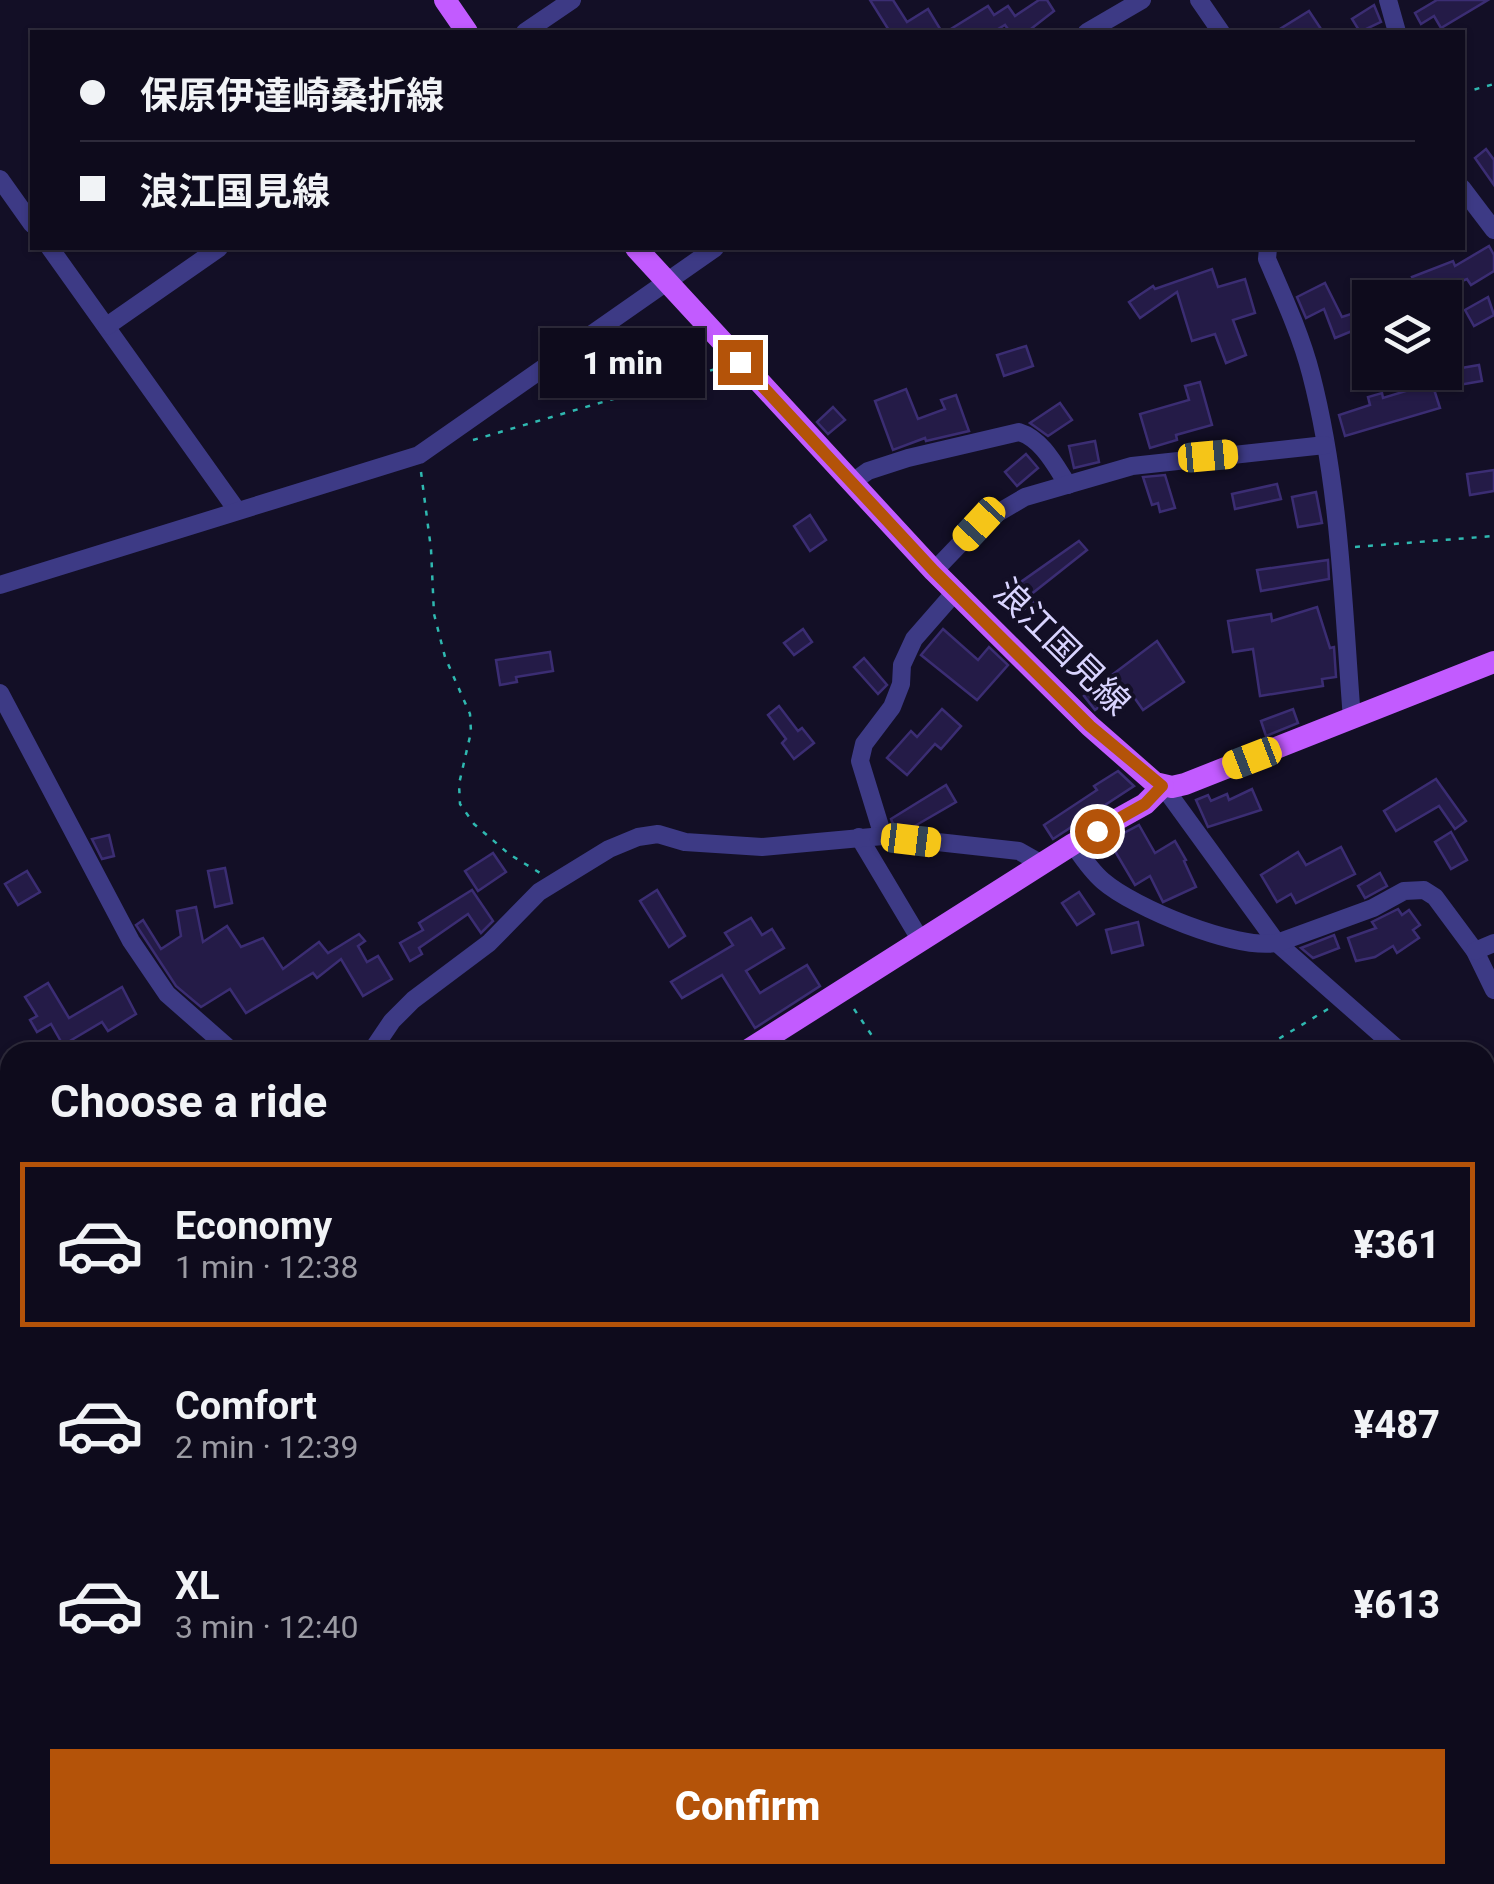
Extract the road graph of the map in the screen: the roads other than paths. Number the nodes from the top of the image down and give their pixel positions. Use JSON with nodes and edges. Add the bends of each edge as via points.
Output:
{"nodes":[{"id":1,"x":445,"y":0,"type":"edge"},
{"id":2,"x":572,"y":0,"type":"edge"},
{"id":3,"x":1142,"y":0,"type":"edge"},
{"id":4,"x":1199,"y":0,"type":"edge"},
{"id":5,"x":1388,"y":0,"type":"edge"},
{"id":6,"x":466,"y":30,"type":"edge"},
{"id":7,"x":529,"y":30,"type":"edge"},
{"id":8,"x":1090,"y":30,"type":"edge"},
{"id":9,"x":1220,"y":30,"type":"edge"},
{"id":10,"x":1396,"y":30,"type":"edge"},
{"id":11,"x":0,"y":179,"type":"edge"},
{"id":12,"x":1465,"y":192,"type":"edge"},
{"id":13,"x":30,"y":221,"type":"edge"},
{"id":14,"x":1494,"y":230,"type":"edge"},
{"id":15,"x":51,"y":250,"type":"edge"},
{"id":16,"x":216,"y":250,"type":"edge"},
{"id":17,"x":638,"y":250,"type":"edge"},
{"id":18,"x":712,"y":250,"type":"edge"},
{"id":19,"x":1268,"y":250,"type":"edge"},
{"id":20,"x":668,"y":281,"type":"junction"},
{"id":21,"x":107,"y":326,"type":"junction"},
{"id":22,"x":1325,"y":445,"type":"junction"},
{"id":23,"x":854,"y":481,"type":"junction"},
{"id":24,"x":1068,"y":485,"type":"junction"},
{"id":25,"x":236,"y":509,"type":"junction"},
{"id":26,"x":934,"y":571,"type":"junction"},
{"id":27,"x":0,"y":584,"type":"edge"},
{"id":28,"x":956,"y":591,"type":"junction"},
{"id":29,"x":1494,"y":662,"type":"edge"},
{"id":30,"x":0,"y":693,"type":"edge"},
{"id":31,"x":1352,"y":719,"type":"junction"},
{"id":32,"x":1162,"y":786,"type":"junction"},
{"id":33,"x":883,"y":836,"type":"junction"},
{"id":34,"x":860,"y":837,"type":"junction"},
{"id":35,"x":1073,"y":844,"type":"junction"},
{"id":36,"x":1042,"y":864,"type":"junction"},
{"id":37,"x":921,"y":941,"type":"junction"},
{"id":38,"x":1277,"y":943,"type":"junction"},
{"id":39,"x":1494,"y":943,"type":"edge"},
{"id":40,"x":1475,"y":951,"type":"junction"},
{"id":41,"x":1494,"y":990,"type":"edge"},
{"id":42,"x":221,"y":1042,"type":"edge"},
{"id":43,"x":378,"y":1042,"type":"edge"},
{"id":44,"x":761,"y":1042,"type":"edge"},
{"id":45,"x":1388,"y":1042,"type":"edge"}],
"edges":[{"from":1,"to":6,"type":"main road"},
{"from":2,"to":7,"type":"street"},
{"from":3,"to":8,"type":"street"},
{"from":4,"to":9,"type":"street"},
{"from":5,"to":10,"type":"street"},
{"from":11,"to":13,"type":"street"},
{"from":12,"to":14,"type":"street"},
{"from":15,"to":21,"type":"street"},
{"from":16,"to":21,"type":"street"},
{"from":17,"to":20,"type":"main road","name":"浪江国見線"},
{"from":18,"to":20,"type":"street"},
{"from":19,"to":22,"type":"street","via":[[1310,371]]},
{"from":20,"to":23,"type":"main road","name":"浪江国見線"},
{"from":20,"to":25,"type":"street","via":[[419,456]]},
{"from":21,"to":25,"type":"street"},
{"from":22,"to":24,"type":"street","via":[[1168,460]]},
{"from":22,"to":31,"type":"street"},
{"from":23,"to":24,"type":"street","via":[[908,458],[1019,432],[1040,444]]},
{"from":23,"to":26,"type":"main road","name":"浪江国見線"},
{"from":24,"to":26,"type":"street","via":[[1005,506]]},
{"from":25,"to":27,"type":"street"},
{"from":26,"to":28,"type":"main road","name":"浪江国見線"},
{"from":28,"to":32,"type":"main road","name":"浪江国見線","via":[[1090,726]]},
{"from":28,"to":33,"type":"street","via":[[914,638],[892,707],[864,744],[860,760]]},
{"from":29,"to":31,"type":"main road"},
{"from":30,"to":42,"type":"street","via":[[131,940],[166,994]]},
{"from":31,"to":32,"type":"main road","via":[[1178,787]]},
{"from":32,"to":35,"type":"main road","via":[[1145,804]]},
{"from":32,"to":38,"type":"street"},
{"from":33,"to":34,"type":"street"},
{"from":33,"to":36,"type":"street","via":[[1019,852]]},
{"from":34,"to":37,"type":"street"},
{"from":34,"to":43,"type":"street","via":[[762,847],[651,835],[609,849],[524,906],[413,1000]]},
{"from":35,"to":36,"type":"main road"},
{"from":35,"to":38,"type":"street","via":[[1104,882],[1152,909],[1221,937]]},
{"from":36,"to":37,"type":"main road"},
{"from":37,"to":44,"type":"main road"},
{"from":38,"to":40,"type":"street","via":[[1404,891],[1424,890]]},
{"from":38,"to":45,"type":"street"},
{"from":39,"to":40,"type":"street"},
{"from":40,"to":41,"type":"street"}]}
